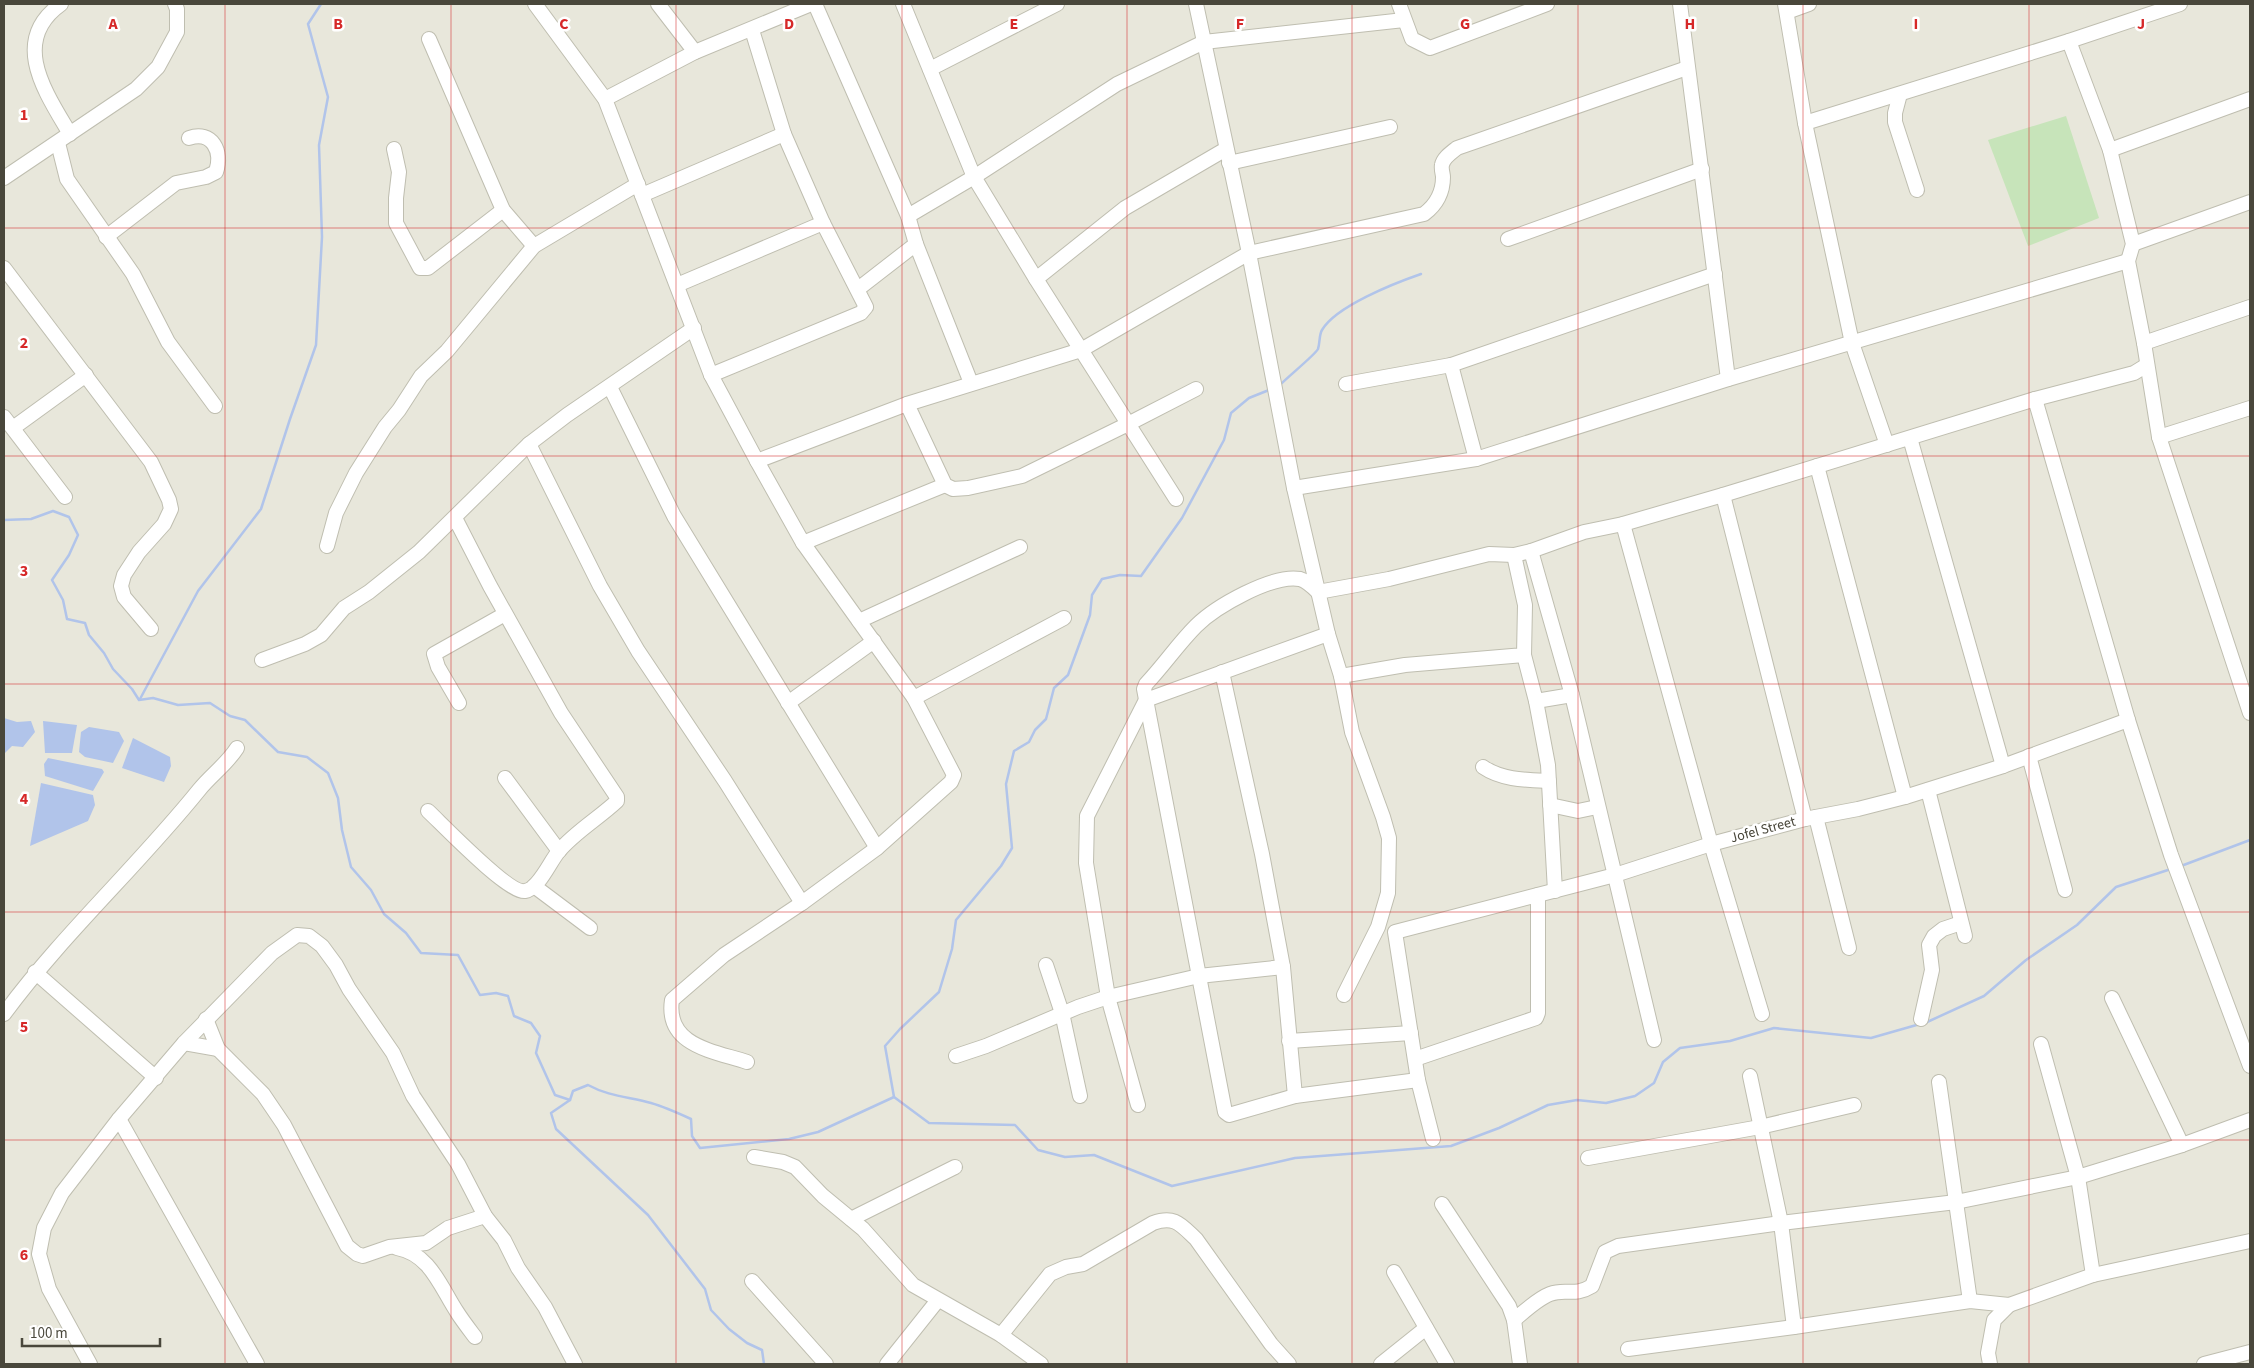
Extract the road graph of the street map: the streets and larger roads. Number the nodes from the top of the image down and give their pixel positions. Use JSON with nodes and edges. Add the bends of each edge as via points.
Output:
{"nodes":[{"id":1,"x":60,"y":4,"type":"edge"},
{"id":2,"x":175,"y":4,"type":"edge"},
{"id":3,"x":534,"y":4,"type":"edge"},
{"id":4,"x":658,"y":4,"type":"edge"},
{"id":5,"x":813,"y":4,"type":"edge"},
{"id":6,"x":903,"y":4,"type":"edge"},
{"id":7,"x":1057,"y":4,"type":"edge"},
{"id":8,"x":1196,"y":4,"type":"edge"},
{"id":9,"x":1399,"y":4,"type":"edge"},
{"id":10,"x":1547,"y":4,"type":"edge"},
{"id":11,"x":1680,"y":4,"type":"edge"},
{"id":12,"x":1809,"y":4,"type":"edge"},
{"id":13,"x":2180,"y":4,"type":"edge"},
{"id":14,"x":1786,"y":8,"type":"edge"},
{"id":15,"x":1404,"y":20,"type":"junction"},
{"id":16,"x":752,"y":30,"type":"junction"},
{"id":17,"x":429,"y":38,"type":"dead end"},
{"id":18,"x":2069,"y":41,"type":"junction"},
{"id":19,"x":1204,"y":42,"type":"junction"},
{"id":20,"x":695,"y":52,"type":"junction"},
{"id":21,"x":1687,"y":68,"type":"junction"},
{"id":22,"x":930,"y":69,"type":"junction"},
{"id":23,"x":1900,"y":94,"type":"junction"},
{"id":24,"x":605,"y":99,"type":"junction"},
{"id":25,"x":2250,"y":99,"type":"edge"},
{"id":26,"x":1805,"y":123,"type":"junction"},
{"id":27,"x":1390,"y":127,"type":"dead end"},
{"id":28,"x":70,"y":134,"type":"junction"},
{"id":29,"x":784,"y":134,"type":"junction"},
{"id":30,"x":189,"y":138,"type":"dead end"},
{"id":31,"x":58,"y":144,"type":"junction"},
{"id":32,"x":394,"y":149,"type":"dead end"},
{"id":33,"x":1226,"y":149,"type":"junction"},
{"id":34,"x":2110,"y":150,"type":"junction"},
{"id":35,"x":1229,"y":163,"type":"junction"},
{"id":36,"x":1702,"y":169,"type":"junction"},
{"id":37,"x":974,"y":177,"type":"junction"},
{"id":38,"x":4,"y":178,"type":"edge"},
{"id":39,"x":640,"y":190,"type":"junction"},
{"id":40,"x":1917,"y":190,"type":"dead end"},
{"id":41,"x":2250,"y":202,"type":"edge"},
{"id":42,"x":503,"y":210,"type":"junction"},
{"id":43,"x":908,"y":216,"type":"junction"},
{"id":44,"x":823,"y":223,"type":"junction"},
{"id":45,"x":106,"y":237,"type":"junction"},
{"id":46,"x":1508,"y":238,"type":"dead end"},
{"id":47,"x":916,"y":244,"type":"junction"},
{"id":48,"x":2133,"y":244,"type":"junction"},
{"id":49,"x":534,"y":246,"type":"junction"},
{"id":50,"x":1250,"y":253,"type":"junction"},
{"id":51,"x":2128,"y":261,"type":"junction"},
{"id":52,"x":4,"y":268,"type":"edge"},
{"id":53,"x":1715,"y":274,"type":"junction"},
{"id":54,"x":1036,"y":280,"type":"junction"},
{"id":55,"x":677,"y":285,"type":"junction"},
{"id":56,"x":858,"y":288,"type":"junction"},
{"id":57,"x":2250,"y":307,"type":"edge"},
{"id":58,"x":694,"y":328,"type":"junction"},
{"id":59,"x":2144,"y":343,"type":"junction"},
{"id":60,"x":1852,"y":344,"type":"junction"},
{"id":61,"x":1081,"y":350,"type":"junction"},
{"id":62,"x":1451,"y":365,"type":"junction"},
{"id":63,"x":2147,"y":365,"type":"junction"},
{"id":64,"x":711,"y":374,"type":"junction"},
{"id":65,"x":86,"y":375,"type":"junction"},
{"id":66,"x":1728,"y":379,"type":"junction"},
{"id":67,"x":972,"y":383,"type":"junction"},
{"id":68,"x":1346,"y":384,"type":"dead end"},
{"id":69,"x":610,"y":387,"type":"junction"},
{"id":70,"x":1196,"y":388,"type":"dead end"},
{"id":71,"x":2035,"y":399,"type":"junction"},
{"id":72,"x":907,"y":404,"type":"junction"},
{"id":73,"x":214,"y":406,"type":"dead end"},
{"id":74,"x":2250,"y":408,"type":"edge"},
{"id":75,"x":8,"y":422,"type":"edge"},
{"id":76,"x":1128,"y":424,"type":"junction"},
{"id":77,"x":2159,"y":437,"type":"junction"},
{"id":78,"x":1910,"y":438,"type":"junction"},
{"id":79,"x":529,"y":444,"type":"junction"},
{"id":80,"x":1887,"y":445,"type":"junction"},
{"id":81,"x":1476,"y":459,"type":"junction"},
{"id":82,"x":757,"y":461,"type":"junction"},
{"id":83,"x":1817,"y":466,"type":"junction"},
{"id":84,"x":945,"y":485,"type":"junction"},
{"id":85,"x":1294,"y":488,"type":"junction"},
{"id":86,"x":1723,"y":495,"type":"junction"},
{"id":87,"x":65,"y":497,"type":"dead end"},
{"id":88,"x":1176,"y":499,"type":"dead end"},
{"id":89,"x":455,"y":518,"type":"junction"},
{"id":90,"x":1623,"y":524,"type":"junction"},
{"id":91,"x":803,"y":543,"type":"junction"},
{"id":92,"x":327,"y":546,"type":"dead end"},
{"id":93,"x":1020,"y":547,"type":"dead end"},
{"id":94,"x":1531,"y":551,"type":"junction"},
{"id":95,"x":1514,"y":556,"type":"junction"},
{"id":96,"x":1318,"y":592,"type":"junction"},
{"id":97,"x":505,"y":614,"type":"junction"},
{"id":98,"x":1064,"y":618,"type":"dead end"},
{"id":99,"x":859,"y":621,"type":"junction"},
{"id":100,"x":152,"y":629,"type":"dead end"},
{"id":101,"x":1328,"y":634,"type":"junction"},
{"id":102,"x":874,"y":641,"type":"junction"},
{"id":103,"x":1524,"y":654,"type":"junction"},
{"id":104,"x":262,"y":660,"type":"dead end"},
{"id":105,"x":1222,"y":672,"type":"junction"},
{"id":106,"x":1341,"y":676,"type":"junction"},
{"id":107,"x":2246,"y":690,"type":"edge"},
{"id":108,"x":1572,"y":694,"type":"junction"},
{"id":109,"x":914,"y":698,"type":"junction"},
{"id":110,"x":1146,"y":700,"type":"junction"},
{"id":111,"x":1536,"y":701,"type":"junction"},
{"id":112,"x":459,"y":703,"type":"dead end"},
{"id":113,"x":788,"y":703,"type":"junction"},
{"id":114,"x":2250,"y":713,"type":"edge"},
{"id":115,"x":2128,"y":720,"type":"junction"},
{"id":116,"x":237,"y":748,"type":"dead end"},
{"id":117,"x":2030,"y":756,"type":"junction"},
{"id":118,"x":2003,"y":766,"type":"junction"},
{"id":119,"x":1483,"y":767,"type":"dead end"},
{"id":120,"x":505,"y":778,"type":"dead end"},
{"id":121,"x":1549,"y":781,"type":"junction"},
{"id":122,"x":1928,"y":790,"type":"junction"},
{"id":123,"x":1905,"y":797,"type":"junction"},
{"id":124,"x":1550,"y":805,"type":"junction"},
{"id":125,"x":1597,"y":807,"type":"junction"},
{"id":126,"x":428,"y":810,"type":"dead end"},
{"id":127,"x":1811,"y":818,"type":"junction"},
{"id":128,"x":1711,"y":844,"type":"junction"},
{"id":129,"x":877,"y":848,"type":"junction"},
{"id":130,"x":559,"y":851,"type":"junction"},
{"id":131,"x":1615,"y":875,"type":"junction"},
{"id":132,"x":534,"y":886,"type":"junction"},
{"id":133,"x":2065,"y":890,"type":"dead end"},
{"id":134,"x":1555,"y":891,"type":"junction"},
{"id":135,"x":1538,"y":895,"type":"junction"},
{"id":136,"x":802,"y":902,"type":"junction"},
{"id":137,"x":590,"y":928,"type":"dead end"},
{"id":138,"x":1850,"y":948,"type":"dead end"},
{"id":139,"x":1046,"y":965,"type":"dead end"},
{"id":140,"x":1283,"y":967,"type":"junction"},
{"id":141,"x":35,"y":972,"type":"junction"},
{"id":142,"x":1199,"y":976,"type":"junction"},
{"id":143,"x":1344,"y":995,"type":"dead end"},
{"id":144,"x":1108,"y":997,"type":"junction"},
{"id":145,"x":2112,"y":998,"type":"dead end"},
{"id":146,"x":1062,"y":1013,"type":"junction"},
{"id":147,"x":4,"y":1014,"type":"edge"},
{"id":148,"x":1762,"y":1014,"type":"dead end"},
{"id":149,"x":206,"y":1019,"type":"junction"},
{"id":150,"x":1921,"y":1019,"type":"dead end"},
{"id":151,"x":1411,"y":1033,"type":"junction"},
{"id":152,"x":1654,"y":1040,"type":"dead end"},
{"id":153,"x":1290,"y":1041,"type":"junction"},
{"id":154,"x":184,"y":1043,"type":"junction"},
{"id":155,"x":2041,"y":1044,"type":"dead end"},
{"id":156,"x":218,"y":1049,"type":"junction"},
{"id":157,"x":956,"y":1056,"type":"dead end"},
{"id":158,"x":1415,"y":1059,"type":"junction"},
{"id":159,"x":747,"y":1062,"type":"dead end"},
{"id":160,"x":2250,"y":1066,"type":"edge"},
{"id":161,"x":1750,"y":1076,"type":"dead end"},
{"id":162,"x":156,"y":1078,"type":"junction"},
{"id":163,"x":1418,"y":1080,"type":"junction"},
{"id":164,"x":1939,"y":1082,"type":"dead end"},
{"id":165,"x":1080,"y":1096,"type":"dead end"},
{"id":166,"x":1295,"y":1096,"type":"junction"},
{"id":167,"x":1138,"y":1105,"type":"dead end"},
{"id":168,"x":1854,"y":1105,"type":"dead end"},
{"id":169,"x":119,"y":1120,"type":"junction"},
{"id":170,"x":2250,"y":1120,"type":"edge"},
{"id":171,"x":1760,"y":1126,"type":"junction"},
{"id":172,"x":1433,"y":1139,"type":"dead end"},
{"id":173,"x":2182,"y":1145,"type":"junction"},
{"id":174,"x":754,"y":1157,"type":"dead end"},
{"id":175,"x":1588,"y":1158,"type":"dead end"},
{"id":176,"x":954,"y":1167,"type":"dead end"},
{"id":177,"x":2078,"y":1177,"type":"junction"},
{"id":178,"x":1956,"y":1202,"type":"junction"},
{"id":179,"x":1442,"y":1204,"type":"dead end"},
{"id":180,"x":485,"y":1216,"type":"junction"},
{"id":181,"x":851,"y":1219,"type":"junction"},
{"id":182,"x":1781,"y":1223,"type":"junction"},
{"id":183,"x":2250,"y":1241,"type":"edge"},
{"id":184,"x":388,"y":1247,"type":"junction"},
{"id":185,"x":1394,"y":1272,"type":"dead end"},
{"id":186,"x":2093,"y":1276,"type":"junction"},
{"id":187,"x":752,"y":1281,"type":"dead end"},
{"id":188,"x":938,"y":1300,"type":"junction"},
{"id":189,"x":1970,"y":1301,"type":"junction"},
{"id":190,"x":2009,"y":1305,"type":"junction"},
{"id":191,"x":1514,"y":1320,"type":"junction"},
{"id":192,"x":1794,"y":1327,"type":"junction"},
{"id":193,"x":1426,"y":1328,"type":"junction"},
{"id":194,"x":1001,"y":1335,"type":"junction"},
{"id":195,"x":475,"y":1338,"type":"dead end"},
{"id":196,"x":1628,"y":1348,"type":"dead end"},
{"id":197,"x":2250,"y":1352,"type":"edge"},
{"id":198,"x":90,"y":1364,"type":"edge"},
{"id":199,"x":257,"y":1364,"type":"edge"},
{"id":200,"x":575,"y":1364,"type":"edge"},
{"id":201,"x":826,"y":1364,"type":"edge"},
{"id":202,"x":886,"y":1364,"type":"edge"},
{"id":203,"x":1041,"y":1364,"type":"edge"},
{"id":204,"x":1289,"y":1364,"type":"edge"},
{"id":205,"x":1381,"y":1364,"type":"edge"},
{"id":206,"x":1447,"y":1364,"type":"edge"},
{"id":207,"x":1520,"y":1364,"type":"edge"},
{"id":208,"x":1990,"y":1364,"type":"edge"},
{"id":209,"x":2204,"y":1364,"type":"edge"}],
"edges":[{"from":1,"to":28,"type":"street","via":[[39,27],[34,50],[37,73]]},
{"from":2,"to":28,"type":"street","via":[[177,32],[158,67],[136,89]]},
{"from":3,"to":24,"type":"street"},
{"from":4,"to":20,"type":"street"},
{"from":5,"to":16,"type":"street"},
{"from":5,"to":43,"type":"street"},
{"from":6,"to":22,"type":"street"},
{"from":7,"to":22,"type":"street"},
{"from":8,"to":19,"type":"street"},
{"from":9,"to":15,"type":"street"},
{"from":10,"to":15,"type":"street","via":[[1430,48],[1412,39]]},
{"from":11,"to":21,"type":"street"},
{"from":12,"to":14,"type":"street"},
{"from":13,"to":18,"type":"street"},
{"from":14,"to":26,"type":"street"},
{"from":15,"to":19,"type":"street"},
{"from":16,"to":20,"type":"street"},
{"from":16,"to":29,"type":"street"},
{"from":17,"to":42,"type":"street"},
{"from":18,"to":23,"type":"street"},
{"from":18,"to":34,"type":"street"},
{"from":19,"to":33,"type":"street"},
{"from":19,"to":37,"type":"street","via":[[1117,84]]},
{"from":20,"to":24,"type":"street"},
{"from":21,"to":36,"type":"street"},
{"from":21,"to":50,"type":"street","via":[[1457,148],[1442,165],[1440,196],[1424,214]]},
{"from":22,"to":37,"type":"street"},
{"from":23,"to":26,"type":"street"},
{"from":23,"to":40,"type":"street","via":[[1895,122]]},
{"from":24,"to":39,"type":"street"},
{"from":25,"to":34,"type":"street"},
{"from":26,"to":60,"type":"street"},
{"from":27,"to":35,"type":"street"},
{"from":28,"to":31,"type":"street"},
{"from":29,"to":39,"type":"street"},
{"from":29,"to":44,"type":"street"},
{"from":30,"to":45,"type":"street","via":[[199,135],[210,140],[218,153],[216,172],[176,183]]},
{"from":31,"to":38,"type":"street"},
{"from":31,"to":45,"type":"street","via":[[67,179]]},
{"from":32,"to":42,"type":"street","via":[[399,172],[396,223],[420,268],[428,268]]},
{"from":33,"to":35,"type":"street"},
{"from":33,"to":54,"type":"street","via":[[1125,208]]},
{"from":34,"to":48,"type":"street"},
{"from":35,"to":50,"type":"street"},
{"from":36,"to":46,"type":"street"},
{"from":36,"to":53,"type":"street"},
{"from":37,"to":43,"type":"street"},
{"from":37,"to":54,"type":"street"},
{"from":39,"to":49,"type":"street"},
{"from":39,"to":55,"type":"street"},
{"from":41,"to":48,"type":"street"},
{"from":42,"to":49,"type":"street"},
{"from":43,"to":47,"type":"street"},
{"from":44,"to":55,"type":"street"},
{"from":44,"to":56,"type":"street"},
{"from":45,"to":73,"type":"street","via":[[133,274],[168,342]]},
{"from":47,"to":56,"type":"street"},
{"from":47,"to":67,"type":"street"},
{"from":48,"to":51,"type":"street"},
{"from":49,"to":92,"type":"street","via":[[447,351],[421,376],[384,428],[344,497]]},
{"from":50,"to":61,"type":"street"},
{"from":50,"to":85,"type":"street"},
{"from":51,"to":59,"type":"street"},
{"from":51,"to":60,"type":"street"},
{"from":52,"to":65,"type":"street"},
{"from":53,"to":62,"type":"street"},
{"from":53,"to":66,"type":"street"},
{"from":54,"to":61,"type":"street"},
{"from":55,"to":58,"type":"street"},
{"from":56,"to":64,"type":"street","via":[[866,307],[861,313]]},
{"from":57,"to":59,"type":"street"},
{"from":58,"to":64,"type":"street"},
{"from":58,"to":69,"type":"street"},
{"from":59,"to":63,"type":"street"},
{"from":60,"to":66,"type":"street"},
{"from":60,"to":80,"type":"street"},
{"from":61,"to":67,"type":"street"},
{"from":61,"to":76,"type":"street"},
{"from":62,"to":68,"type":"street"},
{"from":62,"to":81,"type":"street"},
{"from":63,"to":71,"type":"street","via":[[2134,373]]},
{"from":63,"to":77,"type":"street"},
{"from":64,"to":82,"type":"street"},
{"from":65,"to":75,"type":"street"},
{"from":65,"to":100,"type":"street","via":[[151,462],[169,500],[170,509],[164,524],[138,552],[121,586],[124,597]]},
{"from":66,"to":81,"type":"street"},
{"from":67,"to":72,"type":"street"},
{"from":69,"to":79,"type":"street"},
{"from":69,"to":113,"type":"street","via":[[674,516]]},
{"from":70,"to":76,"type":"street"},
{"from":71,"to":78,"type":"street"},
{"from":71,"to":115,"type":"street"},
{"from":72,"to":82,"type":"street"},
{"from":72,"to":84,"type":"street"},
{"from":74,"to":77,"type":"street"},
{"from":75,"to":87,"type":"street"},
{"from":76,"to":84,"type":"street","via":[[1022,476],[968,488],[953,489]]},
{"from":76,"to":88,"type":"street"},
{"from":77,"to":107,"type":"street"},
{"from":78,"to":80,"type":"street"},
{"from":78,"to":118,"type":"street"},
{"from":79,"to":89,"type":"street"},
{"from":79,"to":136,"type":"street","via":[[600,586],[638,651]]},
{"from":80,"to":83,"type":"street"},
{"from":81,"to":85,"type":"street"},
{"from":82,"to":91,"type":"street"},
{"from":83,"to":86,"type":"street"},
{"from":83,"to":123,"type":"street"},
{"from":84,"to":91,"type":"street"},
{"from":85,"to":96,"type":"street"},
{"from":86,"to":90,"type":"street"},
{"from":86,"to":127,"type":"street"},
{"from":89,"to":97,"type":"street"},
{"from":89,"to":104,"type":"street","via":[[412,558],[344,608],[320,635]]},
{"from":90,"to":94,"type":"street","via":[[1584,532]]},
{"from":90,"to":128,"type":"street"},
{"from":91,"to":99,"type":"street"},
{"from":93,"to":99,"type":"street"},
{"from":94,"to":95,"type":"street"},
{"from":94,"to":108,"type":"street"},
{"from":95,"to":96,"type":"street","via":[[1489,554]]},
{"from":95,"to":103,"type":"street","via":[[1525,605]]},
{"from":96,"to":101,"type":"street"},
{"from":96,"to":110,"type":"street","via":[[1303,580],[1280,580],[1225,605],[1198,624],[1146,684]]},
{"from":97,"to":112,"type":"street","via":[[434,654]]},
{"from":97,"to":130,"type":"street","via":[[562,713],[617,797],[617,801]]},
{"from":98,"to":109,"type":"street"},
{"from":99,"to":102,"type":"street"},
{"from":101,"to":105,"type":"street"},
{"from":101,"to":106,"type":"street"},
{"from":102,"to":109,"type":"street"},
{"from":102,"to":113,"type":"street"},
{"from":103,"to":106,"type":"street"},
{"from":103,"to":111,"type":"street"},
{"from":105,"to":110,"type":"street"},
{"from":105,"to":140,"type":"street"},
{"from":106,"to":143,"type":"street","via":[[1352,732],[1387,831],[1389,861],[1388,893],[1378,927]]},
{"from":107,"to":114,"type":"street"},
{"from":108,"to":111,"type":"street"},
{"from":108,"to":125,"type":"street"},
{"from":109,"to":129,"type":"street","via":[[954,778]]},
{"from":110,"to":142,"type":"street"},
{"from":110,"to":144,"type":"street","via":[[1087,816],[1086,863]]},
{"from":111,"to":121,"type":"street"},
{"from":113,"to":129,"type":"street"},
{"from":115,"to":117,"type":"street","name":"Jofel Street"},
{"from":115,"to":160,"type":"street","via":[[2171,855]]},
{"from":116,"to":141,"type":"street"},
{"from":117,"to":118,"type":"street","name":"Jofel Street"},
{"from":117,"to":133,"type":"street"},
{"from":118,"to":122,"type":"street","name":"Jofel Street"},
{"from":119,"to":121,"type":"street","via":[[1495,775]]},
{"from":120,"to":130,"type":"street"},
{"from":121,"to":124,"type":"street"},
{"from":122,"to":123,"type":"street","name":"Jofel Street"},
{"from":122,"to":150,"type":"street","via":[[1963,930],[1943,928],[1929,945],[1932,970]]},
{"from":123,"to":127,"type":"street","name":"Jofel Street"},
{"from":124,"to":125,"type":"street","via":[[1578,811]]},
{"from":124,"to":134,"type":"street"},
{"from":125,"to":131,"type":"street"},
{"from":126,"to":132,"type":"street","via":[[490,870],[517,890],[524,892]]},
{"from":127,"to":128,"type":"street","name":"Jofel Street"},
{"from":127,"to":138,"type":"street"},
{"from":128,"to":131,"type":"street","name":"Jofel Street"},
{"from":128,"to":148,"type":"street"},
{"from":129,"to":136,"type":"street"},
{"from":130,"to":132,"type":"street"},
{"from":131,"to":134,"type":"street","name":"Jofel Street"},
{"from":131,"to":152,"type":"street"},
{"from":132,"to":137,"type":"street"},
{"from":134,"to":135,"type":"street","name":"Jofel Street"},
{"from":135,"to":151,"type":"street","name":"Jofel Street","via":[[1395,932]]},
{"from":135,"to":158,"type":"street","via":[[1536,1018]]},
{"from":136,"to":159,"type":"street","via":[[724,955],[672,1000],[673,1026],[680,1034],[696,1045]]},
{"from":139,"to":146,"type":"street"},
{"from":140,"to":142,"type":"street"},
{"from":140,"to":153,"type":"street"},
{"from":141,"to":147,"type":"street"},
{"from":141,"to":162,"type":"street"},
{"from":142,"to":144,"type":"street"},
{"from":142,"to":166,"type":"street","via":[[1226,1112],[1230,1114]]},
{"from":144,"to":146,"type":"street"},
{"from":144,"to":167,"type":"street"},
{"from":145,"to":173,"type":"street"},
{"from":146,"to":157,"type":"street"},
{"from":146,"to":165,"type":"street"},
{"from":149,"to":154,"type":"street"},
{"from":149,"to":156,"type":"street"},
{"from":149,"to":180,"type":"street","via":[[272,953],[297,935],[309,936],[332,959],[393,1054]]},
{"from":151,"to":153,"type":"street"},
{"from":151,"to":158,"type":"street"},
{"from":153,"to":166,"type":"street"},
{"from":154,"to":156,"type":"street"},
{"from":154,"to":162,"type":"street"},
{"from":155,"to":177,"type":"street"},
{"from":156,"to":184,"type":"street","via":[[263,1094],[284,1125],[347,1246],[363,1256]]},
{"from":158,"to":163,"type":"street"},
{"from":161,"to":171,"type":"street"},
{"from":162,"to":169,"type":"street"},
{"from":163,"to":166,"type":"street"},
{"from":163,"to":172,"type":"street"},
{"from":164,"to":178,"type":"street"},
{"from":168,"to":171,"type":"street"},
{"from":169,"to":198,"type":"street","via":[[62,1193],[44,1228],[39,1254],[49,1288]]},
{"from":169,"to":199,"type":"street"},
{"from":170,"to":173,"type":"street"},
{"from":171,"to":175,"type":"street"},
{"from":171,"to":182,"type":"street"},
{"from":173,"to":177,"type":"street"},
{"from":174,"to":181,"type":"street","via":[[794,1167]]},
{"from":176,"to":181,"type":"street"},
{"from":177,"to":178,"type":"street"},
{"from":177,"to":186,"type":"street"},
{"from":178,"to":182,"type":"street"},
{"from":178,"to":189,"type":"street"},
{"from":179,"to":191,"type":"street","via":[[1509,1306]]},
{"from":180,"to":184,"type":"street","via":[[448,1228],[426,1243]]},
{"from":180,"to":200,"type":"street","via":[[504,1240],[518,1268],[545,1307]]},
{"from":181,"to":188,"type":"street","via":[[913,1285]]},
{"from":182,"to":191,"type":"street","via":[[1610,1248],[1605,1252],[1592,1286],[1576,1293],[1561,1291],[1550,1294]]},
{"from":182,"to":192,"type":"street"},
{"from":183,"to":186,"type":"street"},
{"from":184,"to":195,"type":"street","via":[[406,1250],[423,1260]]},
{"from":185,"to":193,"type":"street"},
{"from":186,"to":190,"type":"street"},
{"from":187,"to":201,"type":"street"},
{"from":188,"to":194,"type":"street"},
{"from":188,"to":202,"type":"street"},
{"from":189,"to":190,"type":"street"},
{"from":189,"to":192,"type":"street"},
{"from":190,"to":208,"type":"street","via":[[1994,1320],[1988,1353]]},
{"from":191,"to":207,"type":"street"},
{"from":192,"to":196,"type":"street"},
{"from":193,"to":205,"type":"street"},
{"from":193,"to":206,"type":"street"},
{"from":194,"to":203,"type":"street"},
{"from":194,"to":204,"type":"street","via":[[1050,1274],[1066,1266],[1083,1264],[1165,1219],[1174,1220],[1196,1239],[1271,1344]]},
{"from":197,"to":209,"type":"street"}]}
